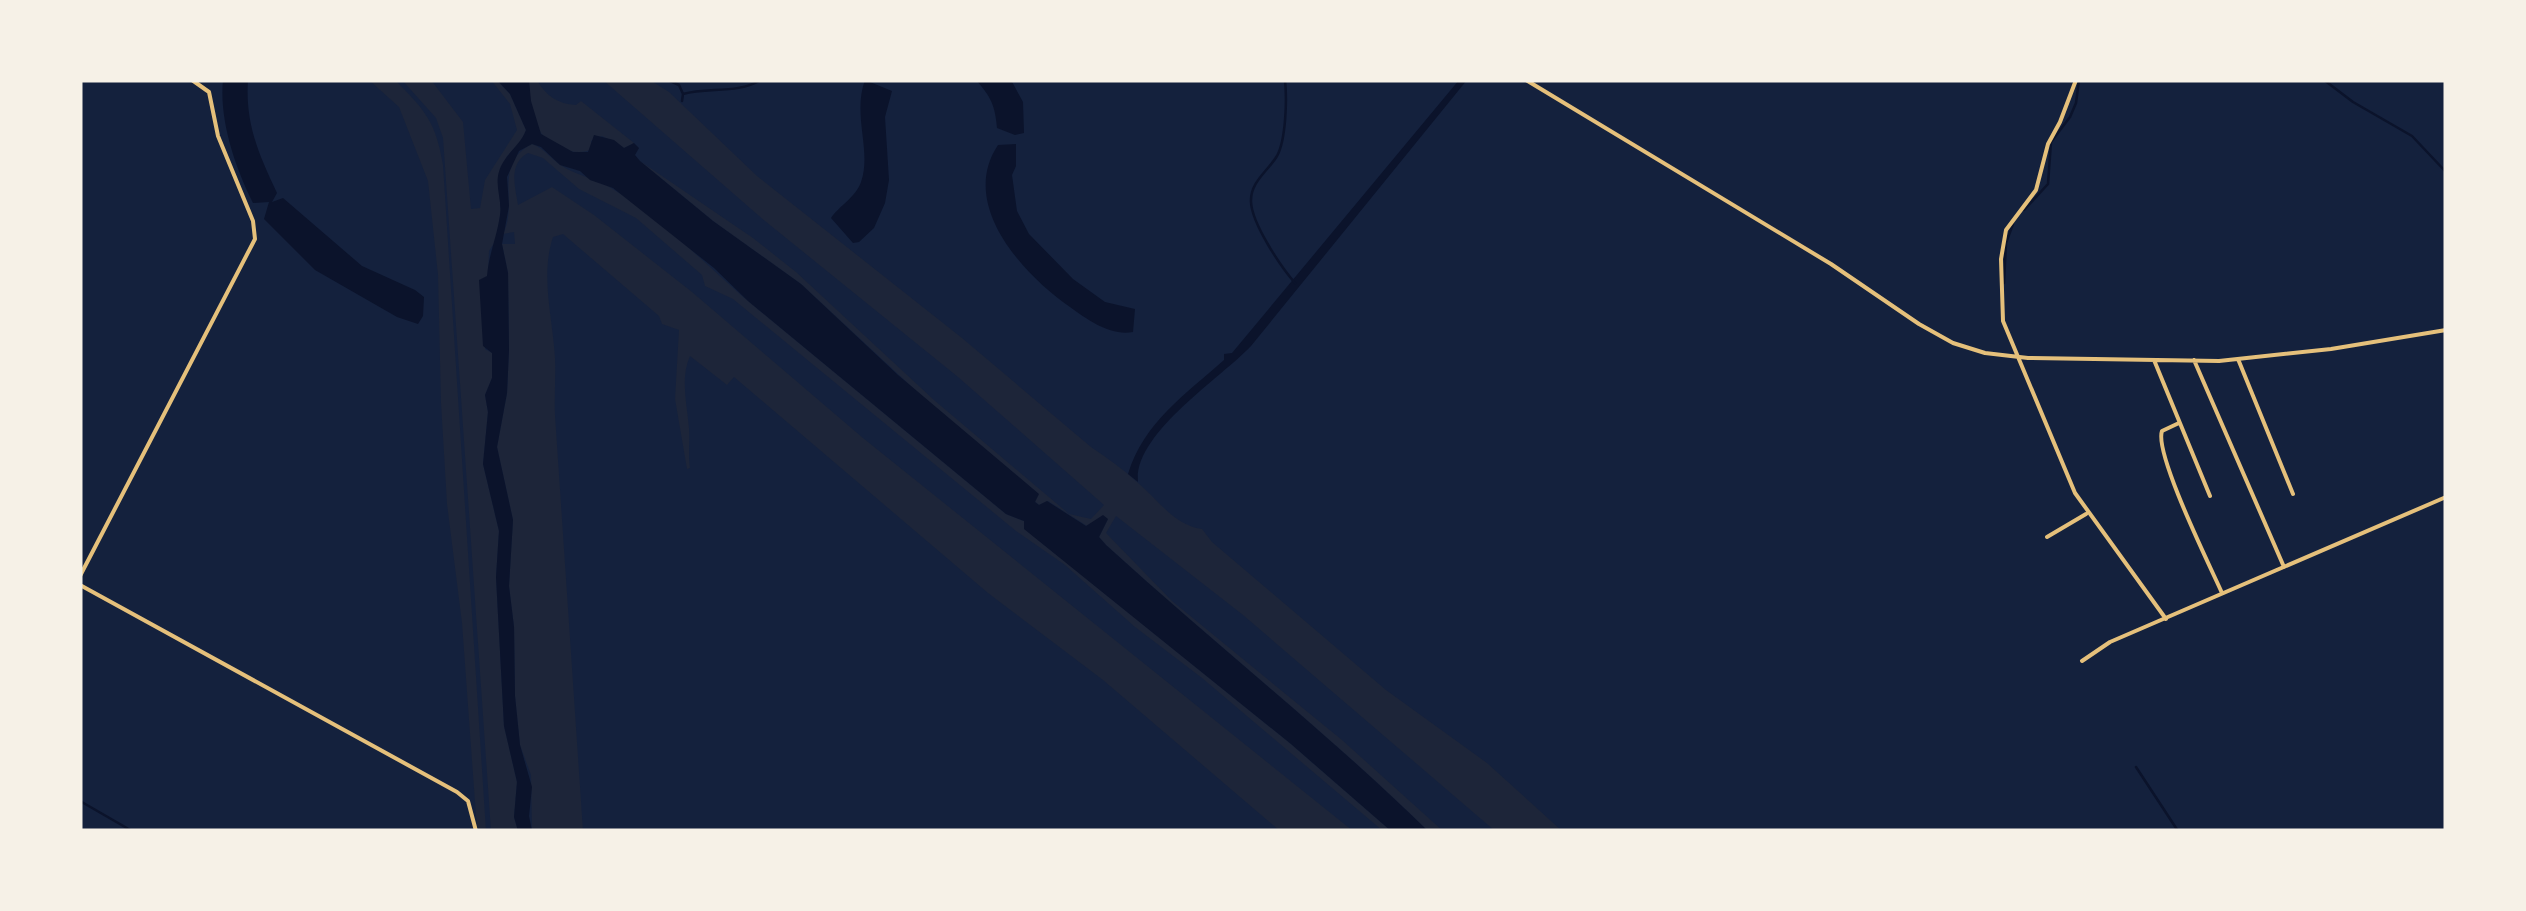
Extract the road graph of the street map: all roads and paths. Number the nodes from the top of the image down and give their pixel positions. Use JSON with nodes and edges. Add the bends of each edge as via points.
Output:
{"nodes":[{"id":1,"x":192,"y":80,"type":"edge"},
{"id":2,"x":1526,"y":80,"type":"edge"},
{"id":3,"x":2076,"y":80,"type":"edge"},
{"id":4,"x":2446,"y":330,"type":"edge"},
{"id":5,"x":2016,"y":357,"type":"junction"},
{"id":6,"x":2238,"y":359,"type":"junction"},
{"id":7,"x":2154,"y":360,"type":"junction"},
{"id":8,"x":2194,"y":360,"type":"junction"},
{"id":9,"x":2179,"y":423,"type":"junction"},
{"id":10,"x":2293,"y":494,"type":"dead end"},
{"id":11,"x":2210,"y":496,"type":"dead end"},
{"id":12,"x":2446,"y":497,"type":"edge"},
{"id":13,"x":2088,"y":513,"type":"junction"},
{"id":14,"x":2046,"y":537,"type":"dead end"},
{"id":15,"x":2284,"y":567,"type":"junction"},
{"id":16,"x":80,"y":576,"type":"edge"},
{"id":17,"x":80,"y":585,"type":"edge"},
{"id":18,"x":2222,"y":594,"type":"junction"},
{"id":19,"x":2166,"y":619,"type":"junction"},
{"id":20,"x":2082,"y":661,"type":"dead end"},
{"id":21,"x":476,"y":831,"type":"edge"}],
"edges":[{"from":1,"to":16,"type":"street","via":[[209,92],[255,239]]},
{"from":2,"to":5,"type":"street","via":[[1832,264],[1919,324],[1954,343]]},
{"from":3,"to":5,"type":"street","via":[[2036,190],[2011,219],[2002,242],[2000,304]]},
{"from":4,"to":6,"type":"street"},
{"from":5,"to":7,"type":"street"},
{"from":5,"to":13,"type":"street"},
{"from":6,"to":8,"type":"street"},
{"from":6,"to":10,"type":"street"},
{"from":7,"to":8,"type":"street"},
{"from":7,"to":9,"type":"street"},
{"from":8,"to":15,"type":"street"},
{"from":9,"to":11,"type":"street"},
{"from":9,"to":18,"type":"street","via":[[2162,431],[2160,440]]},
{"from":12,"to":15,"type":"street"},
{"from":13,"to":14,"type":"street"},
{"from":13,"to":19,"type":"street"},
{"from":15,"to":18,"type":"street"},
{"from":17,"to":21,"type":"street","via":[[457,792],[468,801]]},
{"from":18,"to":19,"type":"street"},
{"from":19,"to":20,"type":"street"}]}
